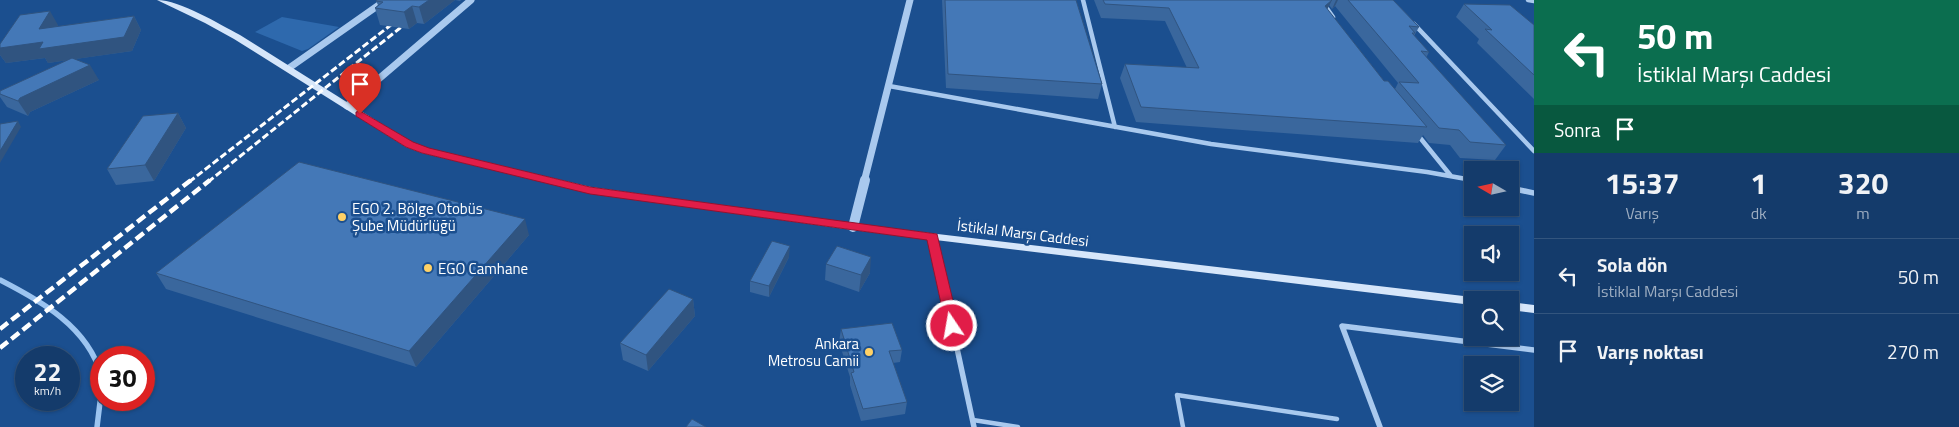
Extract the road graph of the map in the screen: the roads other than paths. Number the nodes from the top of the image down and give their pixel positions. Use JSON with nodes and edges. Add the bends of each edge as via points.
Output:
{"nodes":[{"id":1,"x":160,"y":0,"type":"edge"},
{"id":2,"x":386,"y":0,"type":"edge"},
{"id":3,"x":471,"y":0,"type":"edge"},
{"id":4,"x":910,"y":0,"type":"edge"},
{"id":5,"x":1083,"y":0,"type":"edge"},
{"id":6,"x":1321,"y":0,"type":"edge"},
{"id":7,"x":1528,"y":0,"type":"edge"},
{"id":8,"x":1534,"y":1,"type":"edge"},
{"id":9,"x":1336,"y":22,"type":"edge"},
{"id":10,"x":1412,"y":22,"type":"edge"},
{"id":11,"x":289,"y":68,"type":"junction"},
{"id":12,"x":889,"y":86,"type":"junction"},
{"id":13,"x":347,"y":106,"type":"junction"},
{"id":14,"x":1115,"y":127,"type":"junction"},
{"id":15,"x":1415,"y":132,"type":"edge"},
{"id":16,"x":1534,"y":151,"type":"edge"},
{"id":17,"x":1452,"y":176,"type":"junction"},
{"id":18,"x":1464,"y":178,"type":"edge"},
{"id":19,"x":1519,"y":190,"type":"edge"},
{"id":20,"x":1534,"y":193,"type":"edge"},
{"id":21,"x":853,"y":227,"type":"junction"},
{"id":22,"x":933,"y":237,"type":"junction"},
{"id":23,"x":1464,"y":300,"type":"edge"},
{"id":24,"x":1519,"y":307,"type":"edge"},
{"id":25,"x":1534,"y":309,"type":"edge"},
{"id":26,"x":1534,"y":350,"type":"edge"},
{"id":27,"x":1337,"y":418,"type":"dead end"},
{"id":28,"x":973,"y":420,"type":"junction"},
{"id":29,"x":974,"y":427,"type":"edge"},
{"id":30,"x":1018,"y":427,"type":"edge"},
{"id":31,"x":1183,"y":427,"type":"edge"},
{"id":32,"x":1380,"y":427,"type":"edge"}],
"edges":[{"from":1,"to":11,"type":"main road","name":"İstiklal Marşı Caddesi","via":[[208,21]]},
{"from":2,"to":11,"type":"street"},
{"from":3,"to":13,"type":"street"},
{"from":4,"to":12,"type":"street"},
{"from":5,"to":14,"type":"street"},
{"from":6,"to":9,"type":"street"},
{"from":7,"to":8,"type":"street"},
{"from":10,"to":16,"type":"street"},
{"from":11,"to":13,"type":"main road","name":"İstiklal Marşı Caddesi"},
{"from":12,"to":14,"type":"street"},
{"from":12,"to":21,"type":"street"},
{"from":13,"to":21,"type":"main road","name":"İstiklal Marşı Caddesi","via":[[409,145],[571,186]]},
{"from":14,"to":17,"type":"street","via":[[1211,144]]},
{"from":15,"to":17,"type":"street"},
{"from":17,"to":18,"type":"street"},
{"from":19,"to":20,"type":"street"},
{"from":21,"to":22,"type":"main road","name":"İstiklal Marşı Caddesi"},
{"from":22,"to":23,"type":"main road","name":"İstiklal Marşı Caddesi"},
{"from":22,"to":28,"type":"street"},
{"from":24,"to":25,"type":"main road"},
{"from":26,"to":32,"type":"street","via":[[1342,326]]},
{"from":27,"to":31,"type":"lane","via":[[1177,395]]},
{"from":28,"to":29,"type":"street"},
{"from":28,"to":30,"type":"lane"}]}
